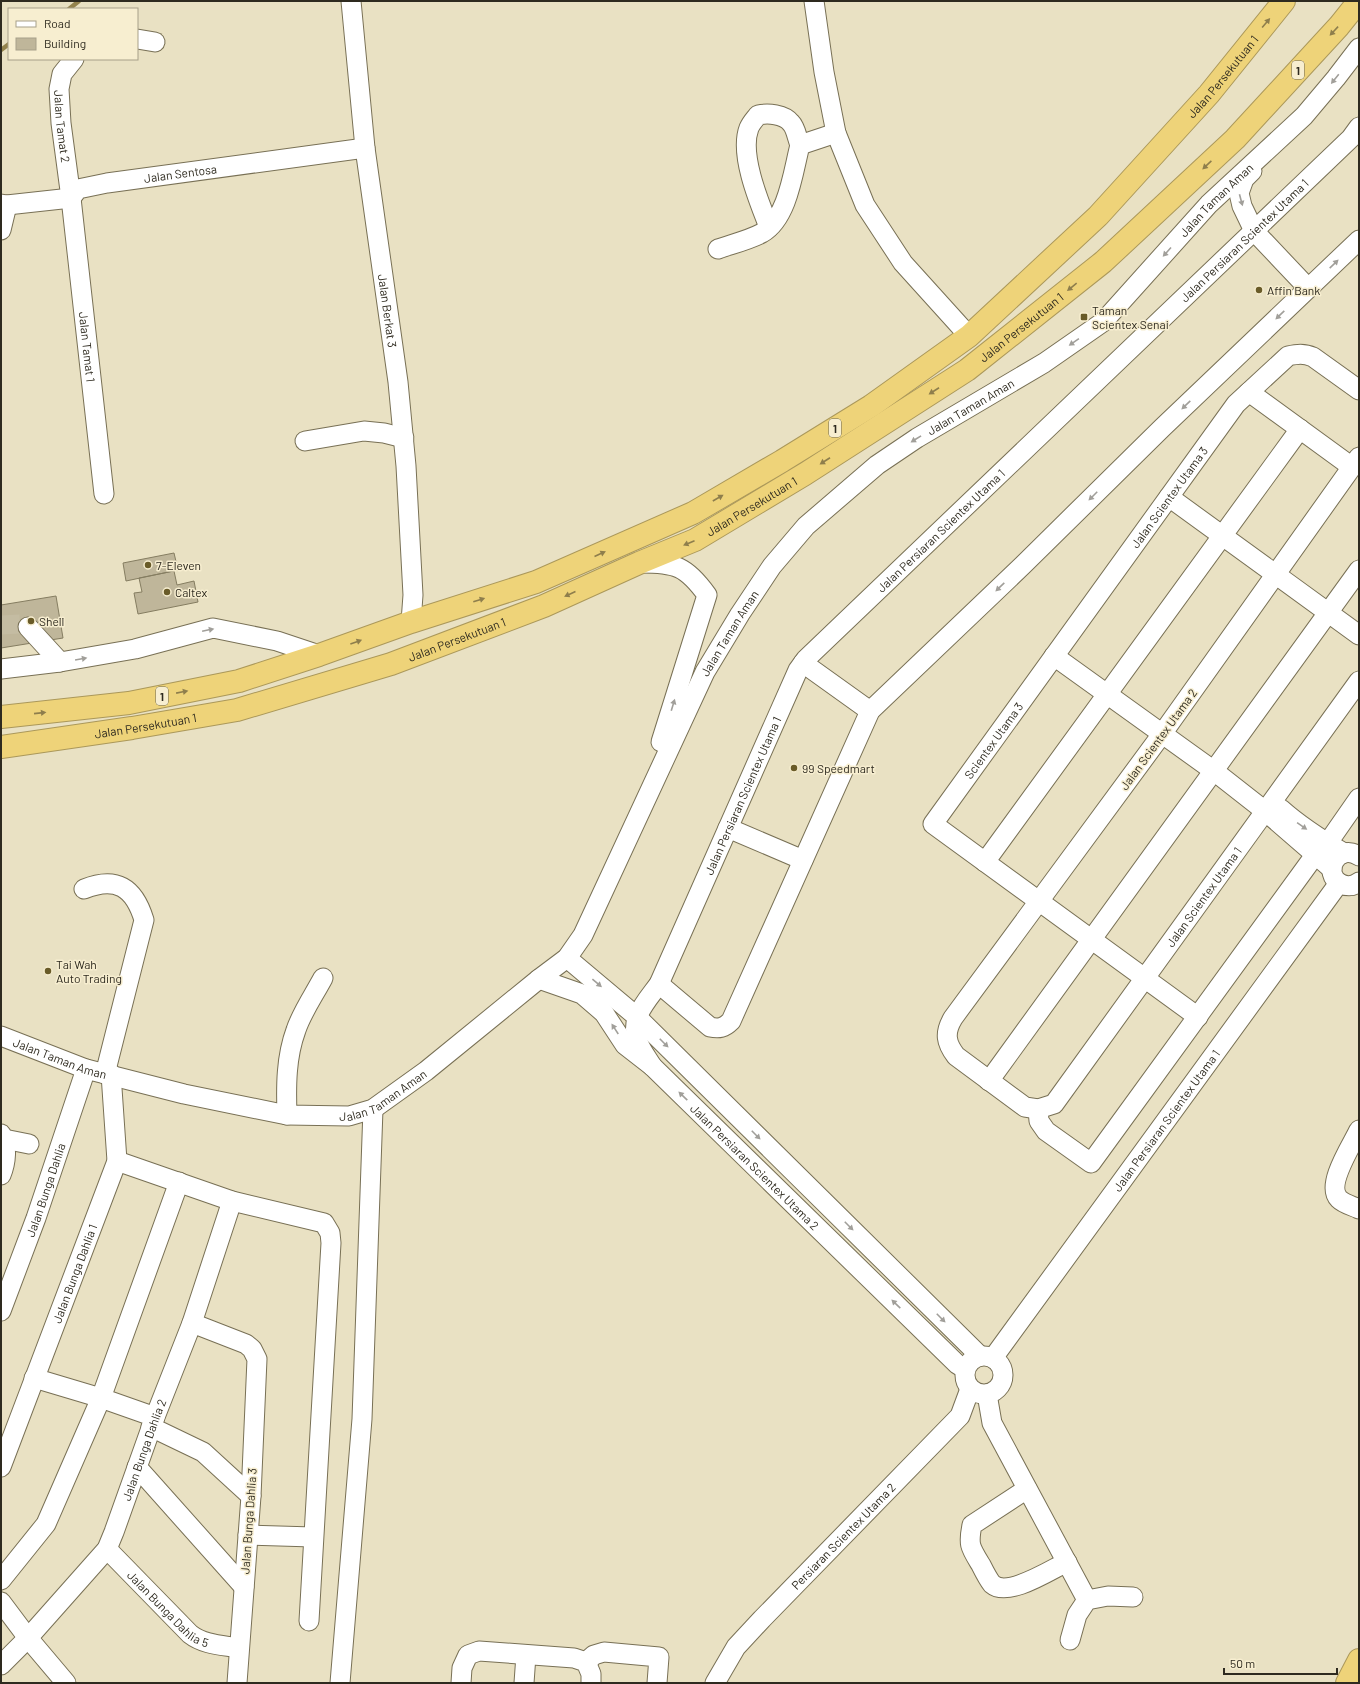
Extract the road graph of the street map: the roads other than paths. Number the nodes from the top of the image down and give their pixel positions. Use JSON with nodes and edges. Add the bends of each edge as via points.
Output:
{"nodes":[{"id":1,"x":351,"y":1,"type":"edge"},
{"id":2,"x":814,"y":1,"type":"edge"},
{"id":3,"x":1284,"y":1,"type":"edge"},
{"id":4,"x":1359,"y":1,"type":"edge"},
{"id":5,"x":1359,"y":48,"type":"edge"},
{"id":6,"x":73,"y":60,"type":"edge"},
{"id":7,"x":1304,"y":116,"type":"junction"},
{"id":8,"x":1359,"y":127,"type":"edge"},
{"id":9,"x":836,"y":133,"type":"junction"},
{"id":10,"x":800,"y":145,"type":"junction"},
{"id":11,"x":365,"y":148,"type":"junction"},
{"id":12,"x":71,"y":198,"type":"junction"},
{"id":13,"x":4,"y":205,"type":"edge"},
{"id":14,"x":769,"y":227,"type":"junction"},
{"id":15,"x":1,"y":230,"type":"edge"},
{"id":16,"x":1254,"y":231,"type":"junction"},
{"id":17,"x":1359,"y":240,"type":"edge"},
{"id":18,"x":718,"y":249,"type":"dead end"},
{"id":19,"x":1308,"y":288,"type":"junction"},
{"id":20,"x":969,"y":336,"type":"junction"},
{"id":21,"x":1359,"y":390,"type":"edge"},
{"id":22,"x":1249,"y":392,"type":"junction"},
{"id":23,"x":1300,"y":429,"type":"junction"},
{"id":24,"x":404,"y":438,"type":"junction"},
{"id":25,"x":305,"y":441,"type":"dead end"},
{"id":26,"x":1356,"y":462,"type":"edge"},
{"id":27,"x":104,"y":494,"type":"dead end"},
{"id":28,"x":1168,"y":497,"type":"junction"},
{"id":29,"x":1222,"y":536,"type":"junction"},
{"id":30,"x":639,"y":563,"type":"junction"},
{"id":31,"x":1359,"y":570,"type":"edge"},
{"id":32,"x":1276,"y":575,"type":"junction"},
{"id":33,"x":1328,"y":613,"type":"junction"},
{"id":34,"x":411,"y":622,"type":"junction"},
{"id":35,"x":28,"y":627,"type":"tunnel mouth"},
{"id":36,"x":1359,"y":635,"type":"edge"},
{"id":37,"x":319,"y":655,"type":"junction"},
{"id":38,"x":1054,"y":656,"type":"junction"},
{"id":39,"x":60,"y":662,"type":"junction"},
{"id":40,"x":803,"y":663,"type":"junction"},
{"id":41,"x":1,"y":670,"type":"edge"},
{"id":42,"x":1359,"y":681,"type":"edge"},
{"id":43,"x":1108,"y":694,"type":"junction"},
{"id":44,"x":870,"y":711,"type":"junction"},
{"id":45,"x":1,"y":717,"type":"edge"},
{"id":46,"x":1162,"y":734,"type":"junction"},
{"id":47,"x":1,"y":747,"type":"edge"},
{"id":48,"x":1214,"y":771,"type":"junction"},
{"id":49,"x":1359,"y":798,"type":"edge"},
{"id":50,"x":1269,"y":806,"type":"junction"},
{"id":51,"x":641,"y":809,"type":"junction"},
{"id":52,"x":728,"y":828,"type":"junction"},
{"id":53,"x":1321,"y":849,"type":"junction"},
{"id":54,"x":1355,"y":855,"type":"edge"},
{"id":55,"x":803,"y":860,"type":"junction"},
{"id":56,"x":985,"y":862,"type":"junction"},
{"id":57,"x":1335,"y":876,"type":"junction"},
{"id":58,"x":1359,"y":882,"type":"edge"},
{"id":59,"x":84,"y":889,"type":"dead end"},
{"id":60,"x":1039,"y":901,"type":"junction"},
{"id":61,"x":1091,"y":939,"type":"junction"},
{"id":62,"x":567,"y":958,"type":"junction"},
{"id":63,"x":323,"y":978,"type":"dead end"},
{"id":64,"x":1145,"y":978,"type":"junction"},
{"id":65,"x":539,"y":979,"type":"junction"},
{"id":66,"x":659,"y":984,"type":"junction"},
{"id":67,"x":636,"y":1016,"type":"junction"},
{"id":68,"x":1198,"y":1017,"type":"junction"},
{"id":69,"x":1,"y":1036,"type":"edge"},
{"id":70,"x":652,"y":1066,"type":"junction"},
{"id":71,"x":86,"y":1069,"type":"junction"},
{"id":72,"x":108,"y":1074,"type":"junction"},
{"id":73,"x":989,"y":1081,"type":"junction"},
{"id":74,"x":1041,"y":1108,"type":"junction"},
{"id":75,"x":373,"y":1109,"type":"junction"},
{"id":76,"x":287,"y":1115,"type":"junction"},
{"id":77,"x":1359,"y":1130,"type":"edge"},
{"id":78,"x":2,"y":1137,"type":"edge"},
{"id":79,"x":29,"y":1144,"type":"dead end"},
{"id":80,"x":117,"y":1162,"type":"junction"},
{"id":81,"x":1,"y":1175,"type":"edge"},
{"id":82,"x":179,"y":1182,"type":"junction"},
{"id":83,"x":232,"y":1201,"type":"junction"},
{"id":84,"x":1359,"y":1209,"type":"edge"},
{"id":85,"x":1,"y":1311,"type":"edge"},
{"id":86,"x":192,"y":1323,"type":"junction"},
{"id":87,"x":986,"y":1357,"type":"junction"},
{"id":88,"x":965,"y":1369,"type":"junction"},
{"id":89,"x":34,"y":1378,"type":"junction"},
{"id":90,"x":979,"y":1392,"type":"junction"},
{"id":91,"x":101,"y":1398,"type":"junction"},
{"id":92,"x":153,"y":1422,"type":"junction"},
{"id":93,"x":1,"y":1467,"type":"edge"},
{"id":94,"x":137,"y":1467,"type":"junction"},
{"id":95,"x":1027,"y":1489,"type":"junction"},
{"id":96,"x":251,"y":1496,"type":"junction"},
{"id":97,"x":248,"y":1535,"type":"junction"},
{"id":98,"x":313,"y":1537,"type":"junction"},
{"id":99,"x":107,"y":1549,"type":"junction"},
{"id":100,"x":1067,"y":1562,"type":"junction"},
{"id":101,"x":1,"y":1580,"type":"edge"},
{"id":102,"x":244,"y":1587,"type":"junction"},
{"id":103,"x":1132,"y":1597,"type":"dead end"},
{"id":104,"x":1087,"y":1600,"type":"junction"},
{"id":105,"x":1,"y":1602,"type":"edge"},
{"id":106,"x":309,"y":1621,"type":"dead end"},
{"id":107,"x":28,"y":1638,"type":"junction"},
{"id":108,"x":1070,"y":1640,"type":"dead end"},
{"id":109,"x":239,"y":1648,"type":"junction"},
{"id":110,"x":526,"y":1655,"type":"junction"},
{"id":111,"x":1359,"y":1660,"type":"edge"},
{"id":112,"x":1,"y":1665,"type":"edge"},
{"id":113,"x":589,"y":1673,"type":"edge"},
{"id":114,"x":461,"y":1675,"type":"edge"},
{"id":115,"x":66,"y":1683,"type":"edge"},
{"id":116,"x":237,"y":1683,"type":"edge"},
{"id":117,"x":340,"y":1683,"type":"edge"},
{"id":118,"x":524,"y":1683,"type":"edge"},
{"id":119,"x":657,"y":1683,"type":"edge"},
{"id":120,"x":715,"y":1683,"type":"edge"},
{"id":121,"x":1347,"y":1683,"type":"edge"}],
"edges":[{"from":1,"to":11,"type":"street","name":"Jalan Berkat 3"},
{"from":2,"to":9,"type":"street"},
{"from":20,"to":3,"type":"highway","name":"Jalan Persekutuan 1","number":"1","one_way":true,"via":[[1098,216],[1209,94]]},
{"from":4,"to":30,"type":"highway","name":"Jalan Persekutuan 1","number":"1","one_way":true,"via":[[1235,139],[1103,262],[967,370],[805,474],[695,540]]},
{"from":5,"to":7,"type":"street","name":"Jalan Taman Aman","one_way":true},
{"from":6,"to":12,"type":"street","name":"Jalan Tamat 2","via":[[62,74],[59,88]]},
{"from":7,"to":16,"type":"street","one_way":true,"via":[[1244,180],[1239,193]]},
{"from":7,"to":51,"type":"street","name":"Jalan Taman Aman","one_way":true,"via":[[1209,204],[1103,322],[1044,363],[917,438],[877,465],[806,526],[772,566],[705,672]]},
{"from":8,"to":16,"type":"street","name":"Jalan Persiaran Scientex Utama 1","via":[[1352,138]]},
{"from":9,"to":10,"type":"street"},
{"from":9,"to":20,"type":"street","via":[[866,205],[879,226],[903,262]]},
{"from":10,"to":14,"type":"street","via":[[780,215]]},
{"from":10,"to":14,"type":"street","via":[[792,123],[773,114],[758,115],[749,127],[747,151],[752,185]]},
{"from":11,"to":12,"type":"street","name":"Jalan Sentosa","via":[[107,183],[78,189]]},
{"from":11,"to":24,"type":"street","name":"Jalan Berkat 3"},
{"from":12,"to":13,"type":"street","name":"Jalan Sentosa"},
{"from":12,"to":27,"type":"street","name":"Jalan Tamat 1"},
{"from":13,"to":15,"type":"street"},
{"from":14,"to":18,"type":"street","via":[[763,233]]},
{"from":16,"to":19,"type":"street"},
{"from":16,"to":40,"type":"street","name":"Jalan Persiaran Scientex Utama 1"},
{"from":19,"to":17,"type":"street","one_way":true},
{"from":19,"to":44,"type":"street","one_way":true},
{"from":34,"to":20,"type":"highway","name":"Jalan Persekutuan 1","number":"1","one_way":true,"via":[[536,582],[693,513],[871,406]]},
{"from":21,"to":22,"type":"street","name":"Jalan Scientex Utama 3","via":[[1313,357],[1298,354],[1288,356]]},
{"from":22,"to":23,"type":"street"},
{"from":22,"to":28,"type":"street","name":"Jalan Scientex Utama 3","via":[[1236,404]]},
{"from":23,"to":26,"type":"street"},
{"from":23,"to":29,"type":"street"},
{"from":24,"to":25,"type":"street","via":[[364,432]]},
{"from":24,"to":34,"type":"street","name":"Jalan Berkat 3","via":[[413,595]]},
{"from":26,"to":32,"type":"street","name":"Jalan Scientex Utama 2"},
{"from":28,"to":29,"type":"street"},
{"from":28,"to":38,"type":"street","name":"Jalan Scientex Utama 3"},
{"from":29,"to":32,"type":"street"},
{"from":29,"to":43,"type":"street"},
{"from":30,"to":47,"type":"highway","name":"Jalan Persekutuan 1","number":"1","one_way":true,"via":[[544,606],[391,664],[237,710]]},
{"from":51,"to":30,"type":"street","name":"Jalan Taman Aman","one_way":true,"via":[[707,595],[695,578],[678,566]]},
{"from":31,"to":33,"type":"street"},
{"from":32,"to":33,"type":"street"},
{"from":32,"to":46,"type":"street","name":"Jalan Scientex Utama 2"},
{"from":33,"to":36,"type":"street"},
{"from":33,"to":48,"type":"street"},
{"from":37,"to":34,"type":"highway","name":"Jalan Persekutuan 1","number":"1","one_way":true},
{"from":35,"to":39,"type":"street"},
{"from":39,"to":37,"type":"street","one_way":true,"via":[[135,649],[213,628],[276,641]]},
{"from":45,"to":37,"type":"highway","name":"Jalan Persekutuan 1","number":"1","one_way":true,"via":[[137,701],[239,681]]},
{"from":38,"to":43,"type":"street"},
{"from":38,"to":56,"type":"street","name":"Scientex Utama 3","via":[[933,824]]},
{"from":39,"to":41,"type":"street"},
{"from":40,"to":44,"type":"street"},
{"from":40,"to":52,"type":"street","name":"Jalan Persiaran Scientex Utama 1"},
{"from":42,"to":50,"type":"street","name":"Jalan Scientex Utama 1"},
{"from":43,"to":46,"type":"street"},
{"from":43,"to":56,"type":"street"},
{"from":44,"to":55,"type":"street"},
{"from":46,"to":48,"type":"street"},
{"from":46,"to":60,"type":"street","name":"Jalan Scientex Utama 2"},
{"from":48,"to":50,"type":"street"},
{"from":48,"to":61,"type":"street"},
{"from":49,"to":53,"type":"street"},
{"from":50,"to":53,"type":"street"},
{"from":50,"to":64,"type":"street","name":"Jalan Scientex Utama 1"},
{"from":51,"to":62,"type":"street","name":"Jalan Taman Aman","via":[[582,935]]},
{"from":52,"to":55,"type":"street"},
{"from":52,"to":66,"type":"street","name":"Jalan Persiaran Scientex Utama 1"},
{"from":53,"to":54,"type":"street"},
{"from":53,"to":57,"type":"street"},
{"from":53,"to":68,"type":"street"},
{"from":54,"to":57,"type":"street","name":"Jalan Persiaran Scientex Utama 1","via":[[1335,859]]},
{"from":55,"to":66,"type":"street","via":[[731,1021],[726,1026],[718,1029],[710,1027]]},
{"from":56,"to":60,"type":"street"},
{"from":57,"to":58,"type":"street","via":[[1350,886]]},
{"from":57,"to":87,"type":"street","name":"Jalan Persiaran Scientex Utama 1"},
{"from":59,"to":72,"type":"street","name":"Jalan Bunga Dahlia 1","via":[[94,885],[119,885],[140,906],[144,920]]},
{"from":60,"to":61,"type":"street"},
{"from":60,"to":73,"type":"street","name":"Jalan Scientex Utama 2","via":[[948,1027],[947,1038],[956,1056]]},
{"from":61,"to":64,"type":"street"},
{"from":61,"to":73,"type":"street"},
{"from":62,"to":65,"type":"street","name":"Jalan Taman Aman"},
{"from":62,"to":67,"type":"street","name":"Jalan Persiaran Scientex Utama 2","one_way":true},
{"from":63,"to":76,"type":"street","via":[[296,1029],[290,1051],[286,1085]]},
{"from":64,"to":68,"type":"street"},
{"from":64,"to":74,"type":"street","name":"Jalan Scientex Utama 1","via":[[1054,1104]]},
{"from":70,"to":65,"type":"street","name":"Jalan Persiaran Scientex Utama 2","one_way":true,"via":[[625,1045],[604,1013],[582,994]]},
{"from":65,"to":75,"type":"street","name":"Jalan Taman Aman","via":[[426,1071]]},
{"from":66,"to":67,"type":"street","name":"Jalan Persiaran Scientex Utama 1"},
{"from":67,"to":70,"type":"street","via":[[638,1042]]},
{"from":67,"to":87,"type":"street","name":"Jalan Persiaran Scientex Utama 2","one_way":true},
{"from":68,"to":74,"type":"street","via":[[1091,1164],[1046,1131],[1039,1120]]},
{"from":69,"to":71,"type":"street","name":"Jalan Taman Aman"},
{"from":88,"to":70,"type":"street","name":"Jalan Persiaran Scientex Utama 2","one_way":true},
{"from":71,"to":72,"type":"street","name":"Jalan Taman Aman"},
{"from":71,"to":85,"type":"street","name":"Jalan Bunga Dahlia","via":[[36,1218]]},
{"from":72,"to":76,"type":"street","name":"Jalan Taman Aman","via":[[184,1094]]},
{"from":72,"to":80,"type":"street","name":"Jalan Bunga Dahlia 1"},
{"from":73,"to":74,"type":"street","name":"Jalan Scientex Utama 2","via":[[1025,1107]]},
{"from":75,"to":76,"type":"street","name":"Jalan Taman Aman","via":[[349,1116]]},
{"from":75,"to":117,"type":"street","via":[[362,1418]]},
{"from":77,"to":84,"type":"street","via":[[1336,1176],[1335,1188],[1339,1199]]},
{"from":78,"to":79,"type":"street"},
{"from":78,"to":81,"type":"street","via":[[5,1153]]},
{"from":80,"to":82,"type":"street"},
{"from":80,"to":89,"type":"street","name":"Jalan Bunga Dahlia 1"},
{"from":82,"to":83,"type":"street"},
{"from":82,"to":91,"type":"street"},
{"from":83,"to":86,"type":"street","name":"Jalan Bunga Dahlia 2"},
{"from":83,"to":98,"type":"street","via":[[324,1223],[330,1233]]},
{"from":86,"to":92,"type":"street","name":"Jalan Bunga Dahlia 2"},
{"from":86,"to":96,"type":"street","name":"Jalan Bunga Dahlia 3","via":[[246,1344],[257,1359]]},
{"from":87,"to":88,"type":"street","via":[[972,1359]]},
{"from":87,"to":90,"type":"street","via":[[1001,1365],[1003,1376],[997,1390]]},
{"from":88,"to":90,"type":"street","via":[[965,1381]]},
{"from":89,"to":91,"type":"street"},
{"from":89,"to":93,"type":"street","name":"Jalan Bunga Dahlia 1"},
{"from":90,"to":95,"type":"street","via":[[992,1423]]},
{"from":90,"to":120,"type":"street","name":"Persiaran Scientex Utama 2","via":[[960,1416],[762,1618],[736,1647]]},
{"from":91,"to":92,"type":"street"},
{"from":91,"to":101,"type":"street","via":[[46,1524]]},
{"from":92,"to":94,"type":"street","name":"Jalan Bunga Dahlia 2"},
{"from":92,"to":96,"type":"street","via":[[203,1452]]},
{"from":94,"to":99,"type":"street","name":"Jalan Bunga Dahlia 2"},
{"from":94,"to":102,"type":"street"},
{"from":95,"to":100,"type":"street"},
{"from":95,"to":100,"type":"street","via":[[972,1525],[969,1541],[972,1550],[992,1584],[1002,1588],[1015,1587]]},
{"from":96,"to":97,"type":"street","name":"Jalan Bunga Dahlia 3"},
{"from":97,"to":98,"type":"street"},
{"from":97,"to":102,"type":"street","name":"Jalan Bunga Dahlia 3"},
{"from":98,"to":106,"type":"street"},
{"from":99,"to":107,"type":"street","name":"Jalan Bunga Dahlia 2"},
{"from":99,"to":109,"type":"street","name":"Jalan Bunga Dahlia 5","via":[[194,1638],[198,1641]]},
{"from":100,"to":104,"type":"street"},
{"from":102,"to":109,"type":"street","name":"Jalan Bunga Dahlia 3"},
{"from":103,"to":104,"type":"street","via":[[1108,1596]]},
{"from":104,"to":108,"type":"street","via":[[1077,1615]]},
{"from":105,"to":107,"type":"street"},
{"from":107,"to":112,"type":"street","name":"Jalan Bunga Dahlia 2"},
{"from":107,"to":115,"type":"street"},
{"from":109,"to":116,"type":"street","name":"Jalan Bunga Dahlia 3"},
{"from":110,"to":113,"type":"street","via":[[574,1658]]},
{"from":110,"to":114,"type":"street","via":[[479,1651],[468,1655]]},
{"from":110,"to":118,"type":"street"},
{"from":111,"to":121,"type":"highway"},
{"from":113,"to":119,"type":"street","via":[[594,1655],[604,1652],[659,1657]]}]}
